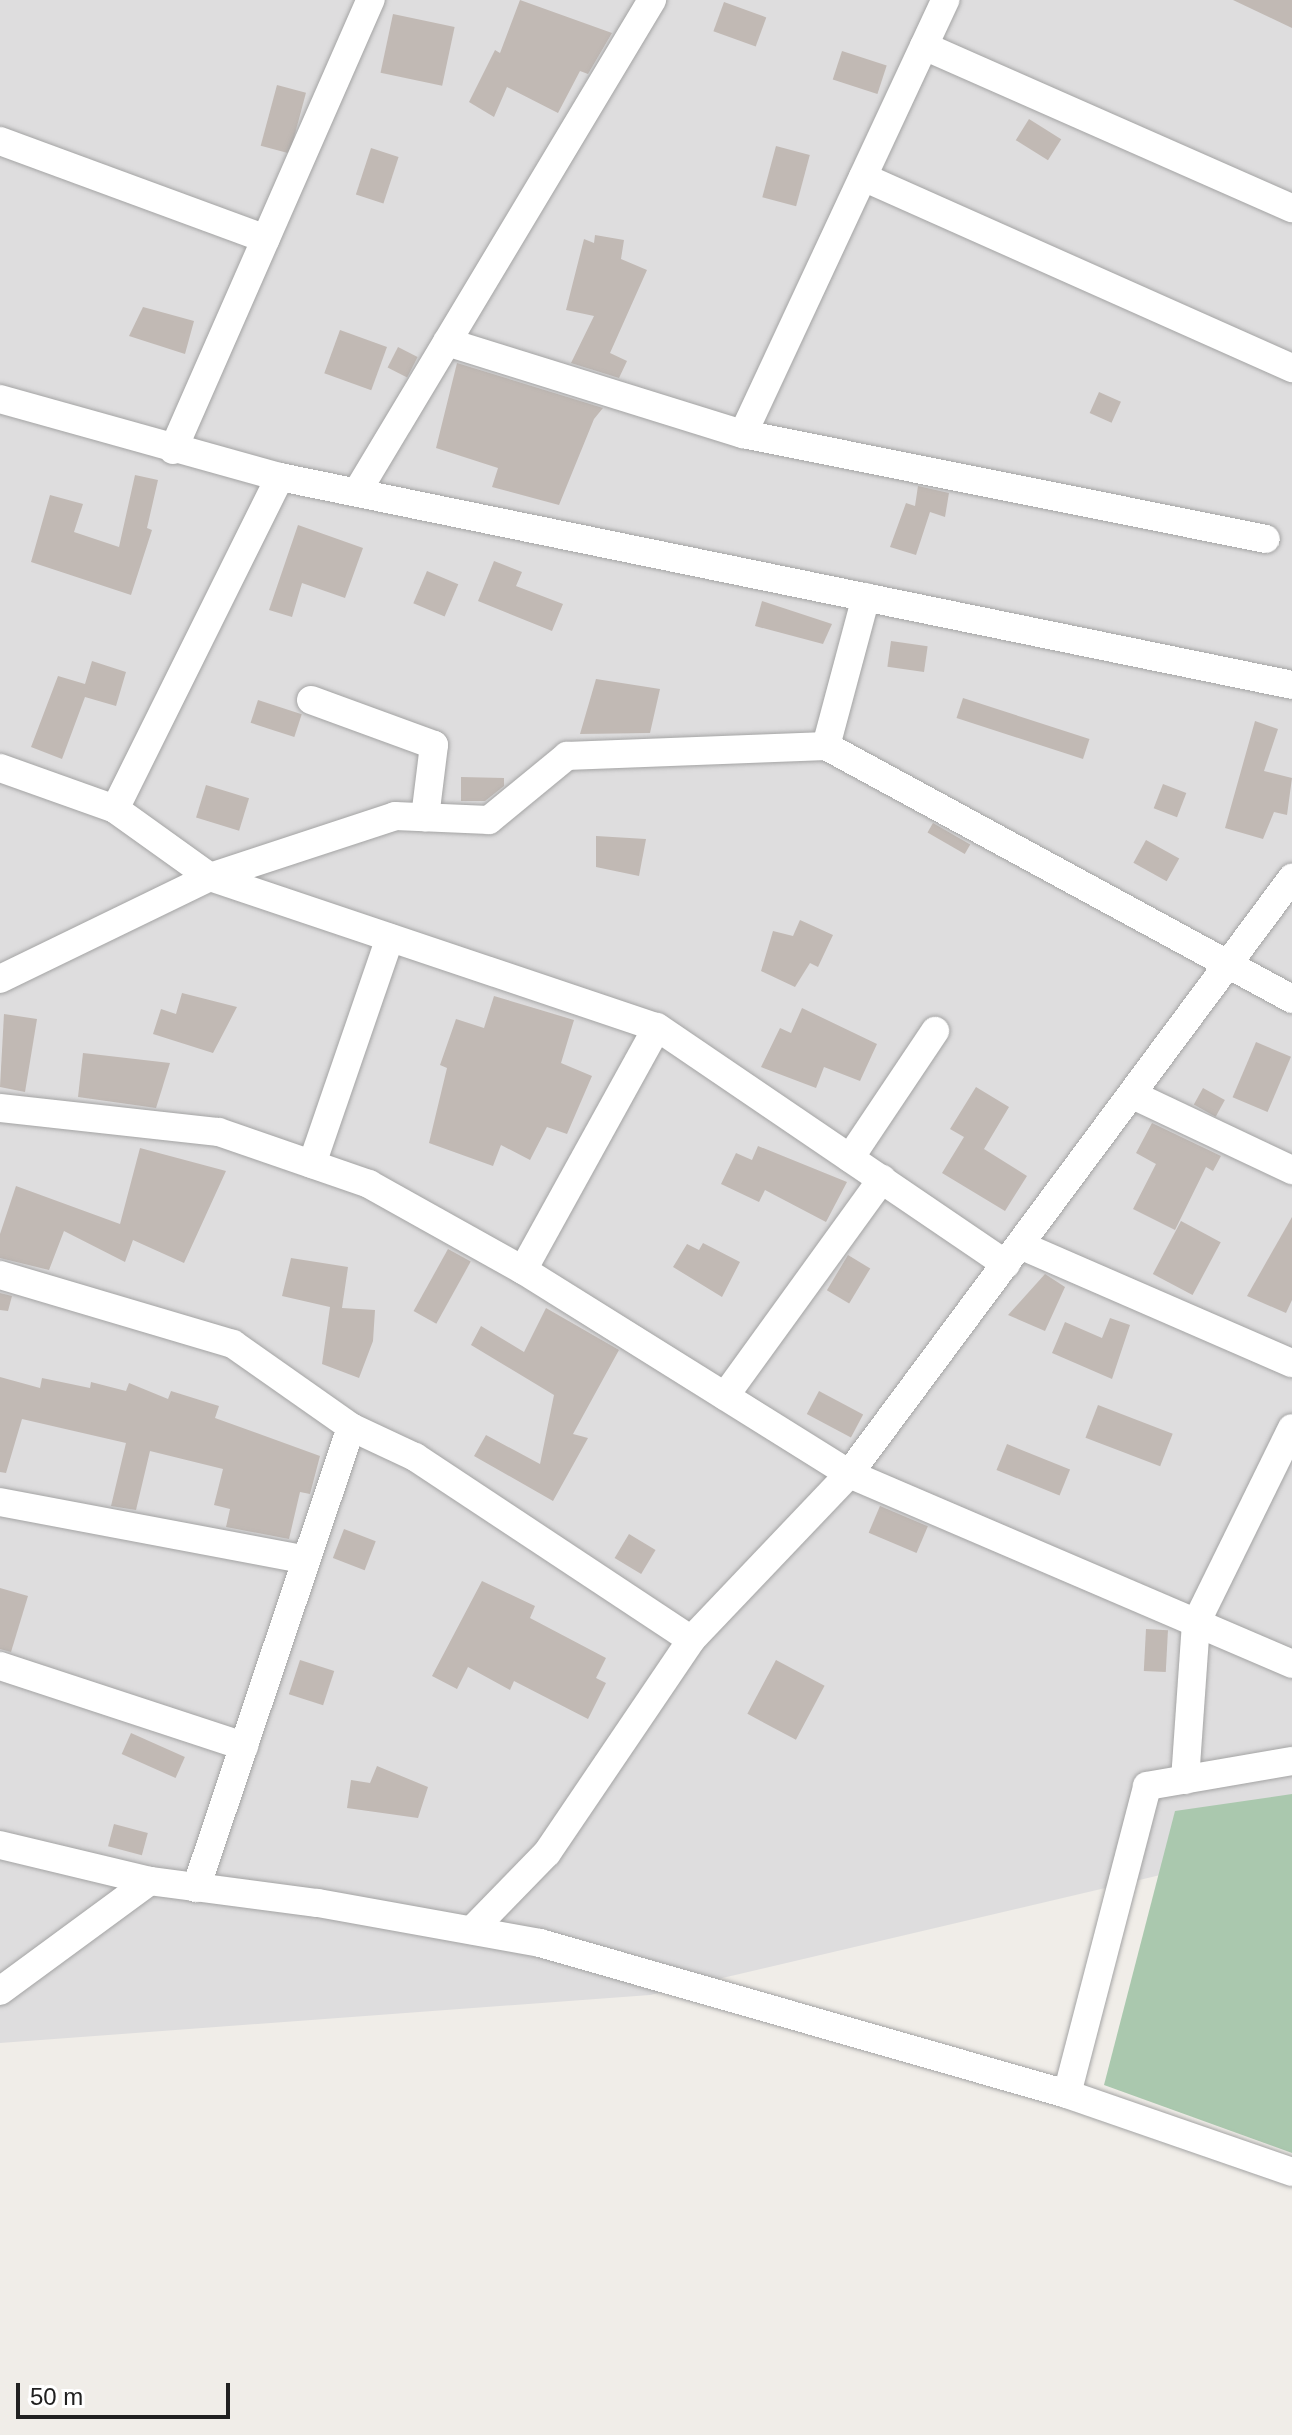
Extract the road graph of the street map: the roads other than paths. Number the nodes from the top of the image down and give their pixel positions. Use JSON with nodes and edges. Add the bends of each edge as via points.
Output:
{"nodes":[{"id":1,"x":371,"y":0,"type":"edge"},
{"id":2,"x":652,"y":0,"type":"edge"},
{"id":3,"x":945,"y":0,"type":"edge"},
{"id":4,"x":924,"y":46,"type":"junction"},
{"id":5,"x":0,"y":141,"type":"edge"},
{"id":6,"x":863,"y":177,"type":"junction"},
{"id":7,"x":1292,"y":208,"type":"edge"},
{"id":8,"x":266,"y":239,"type":"junction"},
{"id":9,"x":447,"y":342,"type":"junction"},
{"id":10,"x":1292,"y":368,"type":"edge"},
{"id":11,"x":0,"y":399,"type":"edge"},
{"id":12,"x":743,"y":434,"type":"junction"},
{"id":13,"x":173,"y":450,"type":"junction"},
{"id":14,"x":280,"y":477,"type":"junction"},
{"id":15,"x":357,"y":492,"type":"junction"},
{"id":16,"x":1266,"y":539,"type":"dead end"},
{"id":17,"x":866,"y":597,"type":"junction"},
{"id":18,"x":1292,"y":685,"type":"edge"},
{"id":19,"x":311,"y":700,"type":"dead end"},
{"id":20,"x":826,"y":746,"type":"junction"},
{"id":21,"x":0,"y":768,"type":"edge"},
{"id":22,"x":115,"y":809,"type":"junction"},
{"id":23,"x":425,"y":817,"type":"junction"},
{"id":24,"x":210,"y":877,"type":"junction"},
{"id":25,"x":1292,"y":878,"type":"edge"},
{"id":26,"x":390,"y":938,"type":"junction"},
{"id":27,"x":1230,"y":966,"type":"junction"},
{"id":28,"x":0,"y":979,"type":"edge"},
{"id":29,"x":1292,"y":999,"type":"edge"},
{"id":30,"x":657,"y":1027,"type":"junction"},
{"id":31,"x":935,"y":1031,"type":"dead end"},
{"id":32,"x":1133,"y":1095,"type":"junction"},
{"id":33,"x":0,"y":1108,"type":"edge"},
{"id":34,"x":850,"y":1158,"type":"junction"},
{"id":35,"x":312,"y":1164,"type":"junction"},
{"id":36,"x":1292,"y":1170,"type":"edge"},
{"id":37,"x":882,"y":1179,"type":"junction"},
{"id":38,"x":1013,"y":1254,"type":"junction"},
{"id":39,"x":523,"y":1270,"type":"junction"},
{"id":40,"x":0,"y":1275,"type":"edge"},
{"id":41,"x":1292,"y":1363,"type":"edge"},
{"id":42,"x":725,"y":1396,"type":"junction"},
{"id":43,"x":351,"y":1427,"type":"junction"},
{"id":44,"x":1292,"y":1428,"type":"edge"},
{"id":45,"x":1284,"y":1464,"type":"edge"},
{"id":46,"x":849,"y":1474,"type":"junction"},
{"id":47,"x":0,"y":1502,"type":"edge"},
{"id":48,"x":306,"y":1560,"type":"junction"},
{"id":49,"x":1196,"y":1623,"type":"junction"},
{"id":50,"x":691,"y":1640,"type":"junction"},
{"id":51,"x":1292,"y":1664,"type":"edge"},
{"id":52,"x":0,"y":1666,"type":"edge"},
{"id":53,"x":244,"y":1746,"type":"junction"},
{"id":54,"x":1292,"y":1761,"type":"edge"},
{"id":55,"x":1185,"y":1780,"type":"junction"},
{"id":56,"x":0,"y":1845,"type":"edge"},
{"id":57,"x":150,"y":1881,"type":"junction"},
{"id":58,"x":196,"y":1888,"type":"junction"},
{"id":59,"x":472,"y":1930,"type":"junction"},
{"id":60,"x":0,"y":1991,"type":"edge"},
{"id":61,"x":1067,"y":2094,"type":"junction"},
{"id":62,"x":1292,"y":2172,"type":"edge"}],
"edges":[{"from":1,"to":8,"type":"street"},
{"from":2,"to":9,"type":"street"},
{"from":3,"to":4,"type":"street"},
{"from":4,"to":6,"type":"street"},
{"from":4,"to":7,"type":"street"},
{"from":5,"to":8,"type":"street"},
{"from":6,"to":10,"type":"street"},
{"from":6,"to":12,"type":"street"},
{"from":8,"to":13,"type":"street"},
{"from":9,"to":12,"type":"street"},
{"from":9,"to":15,"type":"street"},
{"from":11,"to":13,"type":"street"},
{"from":12,"to":16,"type":"street"},
{"from":13,"to":14,"type":"street"},
{"from":14,"to":15,"type":"street"},
{"from":14,"to":22,"type":"street"},
{"from":15,"to":17,"type":"street"},
{"from":17,"to":18,"type":"street"},
{"from":17,"to":20,"type":"street"},
{"from":19,"to":23,"type":"street","via":[[434,745]]},
{"from":20,"to":23,"type":"street","via":[[567,756],[489,820]]},
{"from":20,"to":27,"type":"street"},
{"from":21,"to":22,"type":"street"},
{"from":22,"to":24,"type":"street"},
{"from":23,"to":24,"type":"street","via":[[395,816]]},
{"from":24,"to":26,"type":"street"},
{"from":24,"to":28,"type":"street"},
{"from":25,"to":27,"type":"street"},
{"from":26,"to":30,"type":"street"},
{"from":26,"to":35,"type":"street"},
{"from":27,"to":29,"type":"street"},
{"from":27,"to":32,"type":"street"},
{"from":30,"to":34,"type":"street"},
{"from":30,"to":39,"type":"street"},
{"from":31,"to":34,"type":"street"},
{"from":32,"to":36,"type":"street"},
{"from":32,"to":38,"type":"street"},
{"from":33,"to":35,"type":"street","via":[[219,1132]]},
{"from":34,"to":37,"type":"street"},
{"from":35,"to":39,"type":"street","via":[[369,1184]]},
{"from":37,"to":38,"type":"street"},
{"from":37,"to":42,"type":"street"},
{"from":38,"to":41,"type":"street"},
{"from":38,"to":46,"type":"street"},
{"from":39,"to":42,"type":"street"},
{"from":40,"to":43,"type":"street","via":[[233,1344]]},
{"from":42,"to":46,"type":"street"},
{"from":43,"to":48,"type":"street"},
{"from":43,"to":50,"type":"street","via":[[415,1457]]},
{"from":44,"to":45,"type":"street"},
{"from":45,"to":49,"type":"street"},
{"from":46,"to":49,"type":"street"},
{"from":46,"to":50,"type":"street"},
{"from":47,"to":48,"type":"street"},
{"from":48,"to":53,"type":"street"},
{"from":49,"to":51,"type":"street"},
{"from":49,"to":55,"type":"street"},
{"from":50,"to":59,"type":"street","via":[[547,1853]]},
{"from":52,"to":53,"type":"street"},
{"from":53,"to":58,"type":"street"},
{"from":54,"to":55,"type":"street"},
{"from":55,"to":61,"type":"street","via":[[1147,1786]]},
{"from":56,"to":57,"type":"street"},
{"from":57,"to":58,"type":"street"},
{"from":57,"to":60,"type":"street"},
{"from":58,"to":59,"type":"street"},
{"from":59,"to":61,"type":"street","via":[[540,1943]]},
{"from":61,"to":62,"type":"street"}]}
